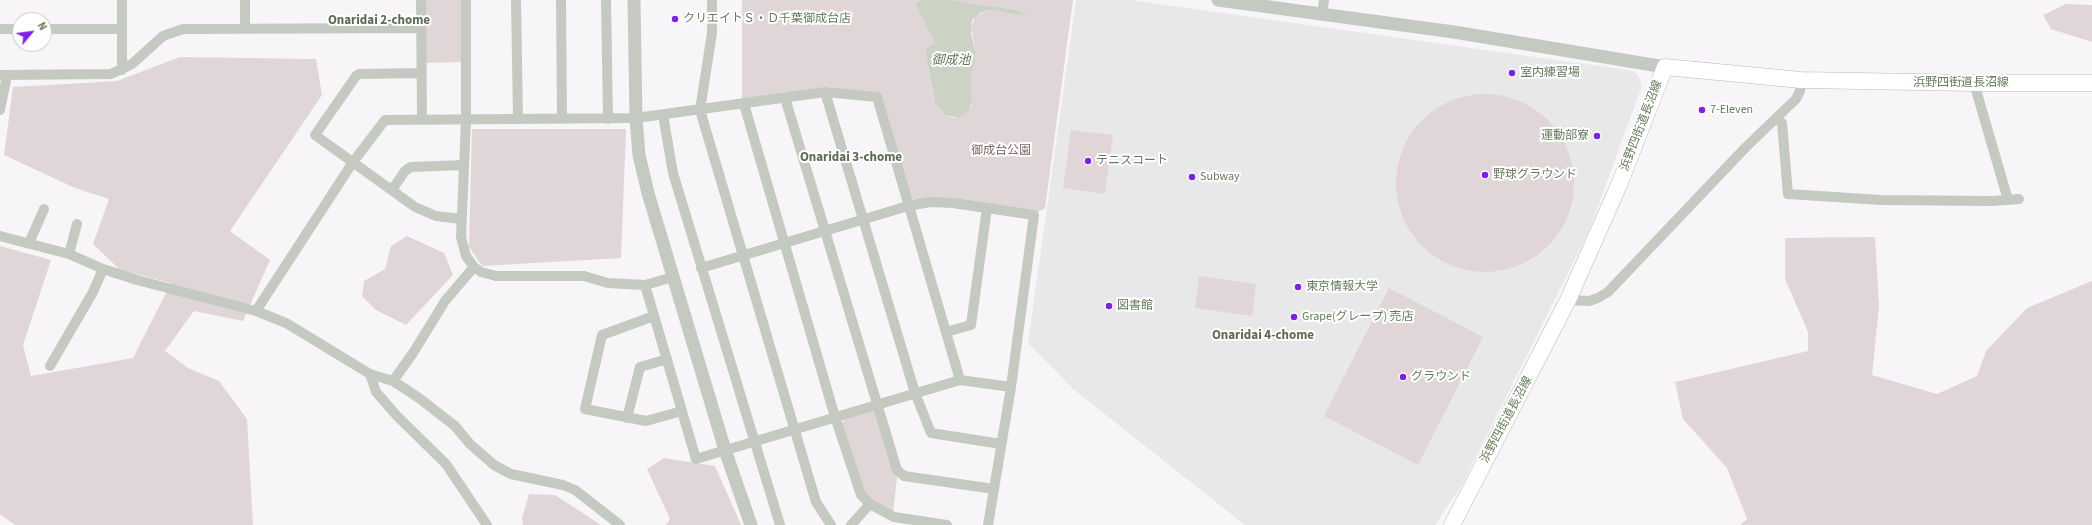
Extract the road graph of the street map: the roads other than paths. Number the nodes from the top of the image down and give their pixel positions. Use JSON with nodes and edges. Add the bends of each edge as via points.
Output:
{"nodes":[{"id":1,"x":122,"y":0,"type":"edge"},
{"id":2,"x":245,"y":0,"type":"edge"},
{"id":3,"x":421,"y":0,"type":"edge"},
{"id":4,"x":466,"y":0,"type":"edge"},
{"id":5,"x":516,"y":0,"type":"edge"},
{"id":6,"x":561,"y":0,"type":"edge"},
{"id":7,"x":606,"y":0,"type":"edge"},
{"id":8,"x":634,"y":0,"type":"edge"},
{"id":9,"x":712,"y":0,"type":"edge"},
{"id":10,"x":1218,"y":0,"type":"edge"},
{"id":11,"x":1324,"y":0,"type":"edge"},
{"id":12,"x":1322,"y":15,"type":"junction"},
{"id":13,"x":245,"y":28,"type":"junction"},
{"id":14,"x":421,"y":28,"type":"junction"},
{"id":15,"x":0,"y":29,"type":"edge"},
{"id":16,"x":12,"y":29,"type":"edge"},
{"id":17,"x":52,"y":29,"type":"edge"},
{"id":18,"x":122,"y":29,"type":"junction"},
{"id":19,"x":1665,"y":67,"type":"junction"},
{"id":20,"x":122,"y":70,"type":"junction"},
{"id":21,"x":422,"y":73,"type":"junction"},
{"id":22,"x":4,"y":75,"type":"edge"},
{"id":23,"x":1801,"y":80,"type":"junction"},
{"id":24,"x":1974,"y":83,"type":"junction"},
{"id":25,"x":2092,"y":83,"type":"edge"},
{"id":26,"x":825,"y":92,"type":"junction"},
{"id":27,"x":785,"y":98,"type":"junction"},
{"id":28,"x":744,"y":104,"type":"junction"},
{"id":29,"x":0,"y":110,"type":"edge"},
{"id":30,"x":700,"y":110,"type":"junction"},
{"id":31,"x":663,"y":115,"type":"junction"},
{"id":32,"x":636,"y":118,"type":"junction"},
{"id":33,"x":1776,"y":118,"type":"junction"},
{"id":34,"x":422,"y":119,"type":"junction"},
{"id":35,"x":518,"y":119,"type":"junction"},
{"id":36,"x":562,"y":119,"type":"junction"},
{"id":37,"x":608,"y":119,"type":"junction"},
{"id":38,"x":466,"y":120,"type":"junction"},
{"id":39,"x":353,"y":162,"type":"junction"},
{"id":40,"x":464,"y":165,"type":"junction"},
{"id":41,"x":392,"y":190,"type":"junction"},
{"id":42,"x":908,"y":206,"type":"junction"},
{"id":43,"x":987,"y":208,"type":"junction"},
{"id":44,"x":44,"y":209,"type":"dead end"},
{"id":45,"x":461,"y":219,"type":"junction"},
{"id":46,"x":863,"y":220,"type":"junction"},
{"id":47,"x":77,"y":224,"type":"dead end"},
{"id":48,"x":824,"y":231,"type":"junction"},
{"id":49,"x":0,"y":236,"type":"edge"},
{"id":50,"x":29,"y":243,"type":"junction"},
{"id":51,"x":784,"y":243,"type":"junction"},
{"id":52,"x":69,"y":254,"type":"junction"},
{"id":53,"x":743,"y":256,"type":"junction"},
{"id":54,"x":474,"y":267,"type":"junction"},
{"id":55,"x":701,"y":268,"type":"junction"},
{"id":56,"x":103,"y":269,"type":"junction"},
{"id":57,"x":674,"y":277,"type":"junction"},
{"id":58,"x":645,"y":285,"type":"junction"},
{"id":59,"x":1568,"y":300,"type":"junction"},
{"id":60,"x":256,"y":311,"type":"junction"},
{"id":61,"x":654,"y":316,"type":"junction"},
{"id":62,"x":946,"y":332,"type":"junction"},
{"id":63,"x":666,"y":359,"type":"junction"},
{"id":64,"x":50,"y":366,"type":"dead end"},
{"id":65,"x":370,"y":374,"type":"junction"},
{"id":66,"x":960,"y":380,"type":"junction"},
{"id":67,"x":393,"y":381,"type":"junction"},
{"id":68,"x":1011,"y":387,"type":"junction"},
{"id":69,"x":915,"y":393,"type":"junction"},
{"id":70,"x":878,"y":404,"type":"junction"},
{"id":71,"x":682,"y":411,"type":"junction"},
{"id":72,"x":835,"y":417,"type":"junction"},
{"id":73,"x":627,"y":418,"type":"junction"},
{"id":74,"x":794,"y":429,"type":"junction"},
{"id":75,"x":754,"y":442,"type":"junction"},
{"id":76,"x":1001,"y":444,"type":"junction"},
{"id":77,"x":725,"y":450,"type":"junction"},
{"id":78,"x":994,"y":489,"type":"junction"},
{"id":79,"x":870,"y":504,"type":"junction"},
{"id":80,"x":487,"y":525,"type":"edge"},
{"id":81,"x":620,"y":525,"type":"edge"},
{"id":82,"x":751,"y":525,"type":"edge"},
{"id":83,"x":780,"y":525,"type":"edge"},
{"id":84,"x":831,"y":525,"type":"edge"},
{"id":85,"x":851,"y":525,"type":"edge"},
{"id":86,"x":947,"y":525,"type":"edge"},
{"id":87,"x":988,"y":525,"type":"edge"},
{"id":88,"x":1452,"y":525,"type":"edge"}],
"edges":[{"from":1,"to":18,"type":"street"},
{"from":2,"to":13,"type":"street"},
{"from":3,"to":14,"type":"street"},
{"from":4,"to":38,"type":"street"},
{"from":5,"to":35,"type":"street"},
{"from":6,"to":36,"type":"street"},
{"from":7,"to":37,"type":"street"},
{"from":8,"to":32,"type":"street"},
{"from":9,"to":30,"type":"street","via":[[712,33]]},
{"from":10,"to":12,"type":"street"},
{"from":11,"to":12,"type":"street"},
{"from":12,"to":19,"type":"street","via":[[1454,32]]},
{"from":13,"to":14,"type":"street"},
{"from":13,"to":20,"type":"street","via":[[195,28],[174,32],[155,42]]},
{"from":14,"to":21,"type":"street"},
{"from":15,"to":16,"type":"street"},
{"from":17,"to":18,"type":"street"},
{"from":18,"to":20,"type":"street"},
{"from":19,"to":23,"type":"main road","name":"浜野四街道長沼線"},
{"from":19,"to":59,"type":"main road","name":"浜野四街道長沼線","via":[[1619,185]]},
{"from":20,"to":22,"type":"street","via":[[98,75]]},
{"from":21,"to":34,"type":"street"},
{"from":21,"to":39,"type":"street","via":[[359,74],[352,79],[315,135]]},
{"from":22,"to":29,"type":"street"},
{"from":23,"to":24,"type":"main road","name":"浜野四街道長沼線"},
{"from":23,"to":33,"type":"street","via":[[1796,99]]},
{"from":24,"to":25,"type":"main road","name":"浜野四街道長沼線"},
{"from":24,"to":33,"type":"street","via":[[2014,200],[1881,200],[1788,194],[1782,123]]},
{"from":26,"to":27,"type":"street"},
{"from":26,"to":42,"type":"street","via":[[876,97]]},
{"from":26,"to":46,"type":"street"},
{"from":27,"to":28,"type":"street"},
{"from":27,"to":48,"type":"street"},
{"from":28,"to":30,"type":"street"},
{"from":28,"to":51,"type":"street"},
{"from":30,"to":31,"type":"street"},
{"from":30,"to":53,"type":"street"},
{"from":31,"to":32,"type":"street"},
{"from":31,"to":55,"type":"street","via":[[673,173]]},
{"from":32,"to":37,"type":"street"},
{"from":32,"to":57,"type":"street","via":[[639,155],[648,193]]},
{"from":33,"to":59,"type":"street","via":[[1608,292],[1589,302]]},
{"from":34,"to":38,"type":"street"},
{"from":34,"to":39,"type":"street","via":[[385,120]]},
{"from":35,"to":36,"type":"street"},
{"from":35,"to":38,"type":"street"},
{"from":36,"to":37,"type":"street"},
{"from":38,"to":40,"type":"street"},
{"from":39,"to":41,"type":"street"},
{"from":39,"to":60,"type":"street"},
{"from":40,"to":41,"type":"street","via":[[411,167],[405,171]]},
{"from":40,"to":45,"type":"street"},
{"from":41,"to":45,"type":"street","via":[[415,208],[426,213]]},
{"from":42,"to":43,"type":"street","via":[[930,202]]},
{"from":42,"to":46,"type":"street"},
{"from":42,"to":62,"type":"street"},
{"from":43,"to":62,"type":"street","via":[[971,325]]},
{"from":43,"to":68,"type":"street","via":[[1034,215]]},
{"from":44,"to":50,"type":"street"},
{"from":45,"to":54,"type":"street","via":[[462,247]]},
{"from":46,"to":48,"type":"street"},
{"from":46,"to":69,"type":"street"},
{"from":47,"to":52,"type":"street"},
{"from":48,"to":51,"type":"street"},
{"from":48,"to":70,"type":"street"},
{"from":49,"to":50,"type":"street"},
{"from":50,"to":52,"type":"street"},
{"from":51,"to":53,"type":"street"},
{"from":51,"to":72,"type":"street"},
{"from":52,"to":56,"type":"street"},
{"from":53,"to":55,"type":"street"},
{"from":53,"to":74,"type":"street"},
{"from":54,"to":58,"type":"street","via":[[496,276],[584,276],[608,283]]},
{"from":54,"to":67,"type":"street","via":[[445,301],[413,354]]},
{"from":55,"to":75,"type":"street"},
{"from":56,"to":60,"type":"street"},
{"from":56,"to":64,"type":"street","via":[[93,292]]},
{"from":57,"to":58,"type":"street"},
{"from":57,"to":77,"type":"street"},
{"from":58,"to":61,"type":"street"},
{"from":59,"to":88,"type":"main road","name":"浜野四街道長沼線"},
{"from":60,"to":65,"type":"street","via":[[286,323]]},
{"from":61,"to":63,"type":"street"},
{"from":61,"to":73,"type":"street","via":[[602,335],[585,410]]},
{"from":62,"to":66,"type":"street"},
{"from":63,"to":71,"type":"street"},
{"from":63,"to":73,"type":"street","via":[[640,368]]},
{"from":65,"to":67,"type":"street"},
{"from":65,"to":80,"type":"street","via":[[376,392],[446,464]]},
{"from":66,"to":68,"type":"street"},
{"from":66,"to":69,"type":"street"},
{"from":67,"to":81,"type":"street","via":[[438,411],[494,465],[511,474],[575,490]]},
{"from":68,"to":76,"type":"street"},
{"from":69,"to":70,"type":"street"},
{"from":69,"to":76,"type":"street","via":[[931,433]]},
{"from":70,"to":72,"type":"street"},
{"from":70,"to":78,"type":"street","via":[[899,474]]},
{"from":71,"to":73,"type":"street","via":[[646,421]]},
{"from":71,"to":77,"type":"street","via":[[696,459]]},
{"from":72,"to":74,"type":"street"},
{"from":72,"to":79,"type":"street","via":[[857,486],[861,495]]},
{"from":74,"to":75,"type":"street"},
{"from":74,"to":84,"type":"street","via":[[816,502]]},
{"from":75,"to":77,"type":"street"},
{"from":75,"to":83,"type":"street"},
{"from":76,"to":78,"type":"street"},
{"from":77,"to":82,"type":"street"},
{"from":78,"to":87,"type":"street"},
{"from":79,"to":85,"type":"street"},
{"from":79,"to":86,"type":"street","via":[[894,516]]}]}
